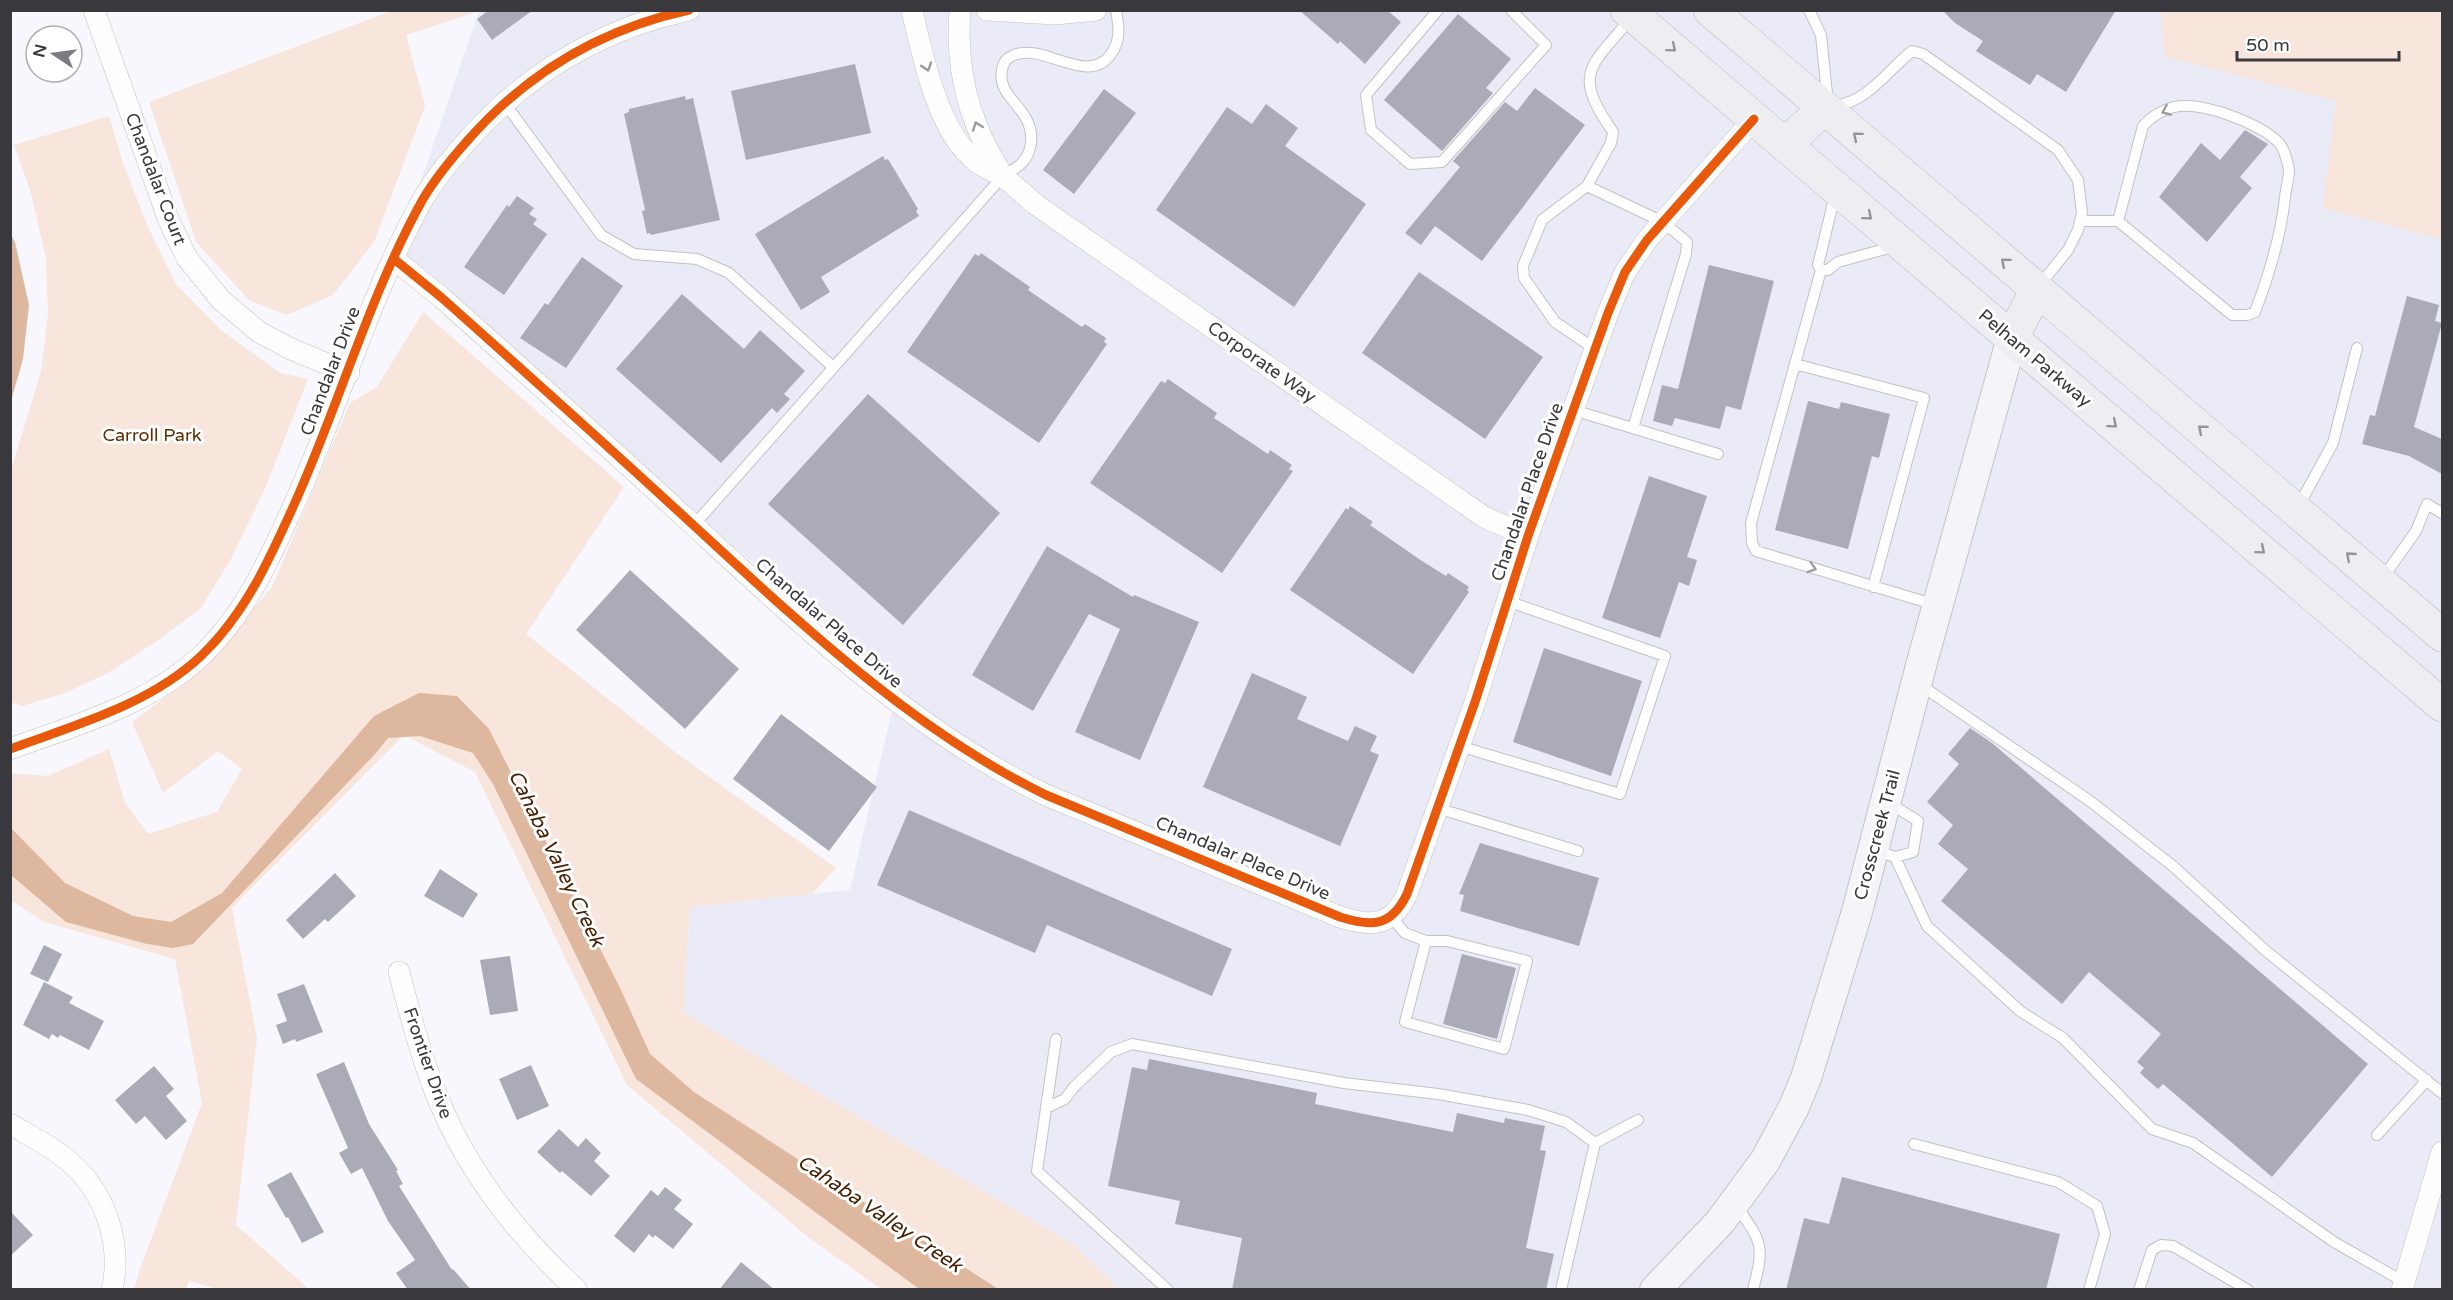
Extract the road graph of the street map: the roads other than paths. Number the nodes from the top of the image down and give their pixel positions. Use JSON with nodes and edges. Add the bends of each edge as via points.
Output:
{"nodes":[{"id":1,"x":94,"y":10,"type":"edge"},
{"id":2,"x":689,"y":10,"type":"edge"},
{"id":3,"x":912,"y":10,"type":"edge"},
{"id":4,"x":960,"y":10,"type":"edge"},
{"id":5,"x":987,"y":10,"type":"edge"},
{"id":6,"x":1096,"y":10,"type":"edge"},
{"id":7,"x":1116,"y":10,"type":"edge"},
{"id":8,"x":1438,"y":10,"type":"edge"},
{"id":9,"x":1511,"y":10,"type":"edge"},
{"id":10,"x":1710,"y":10,"type":"edge"},
{"id":11,"x":1809,"y":10,"type":"edge"},
{"id":12,"x":1630,"y":13,"type":"edge"},
{"id":13,"x":504,"y":102,"type":"junction"},
{"id":14,"x":1824,"y":108,"type":"junction"},
{"id":15,"x":1754,"y":119,"type":"junction"},
{"id":16,"x":1785,"y":145,"type":"junction"},
{"id":17,"x":1003,"y":176,"type":"junction"},
{"id":18,"x":1587,"y":186,"type":"junction"},
{"id":19,"x":1836,"y":189,"type":"junction"},
{"id":20,"x":2118,"y":221,"type":"junction"},
{"id":21,"x":1663,"y":222,"type":"junction"},
{"id":22,"x":2080,"y":222,"type":"junction"},
{"id":23,"x":1902,"y":244,"type":"junction"},
{"id":24,"x":394,"y":259,"type":"junction"},
{"id":25,"x":1821,"y":270,"type":"junction"},
{"id":26,"x":2037,"y":289,"type":"junction"},
{"id":27,"x":2012,"y":338,"type":"junction"},
{"id":28,"x":2357,"y":348,"type":"dead end"},
{"id":29,"x":1595,"y":349,"type":"junction"},
{"id":30,"x":1795,"y":364,"type":"junction"},
{"id":31,"x":833,"y":368,"type":"junction"},
{"id":32,"x":349,"y":373,"type":"junction"},
{"id":33,"x":1573,"y":410,"type":"junction"},
{"id":34,"x":1633,"y":428,"type":"junction"},
{"id":35,"x":1718,"y":454,"type":"dead end"},
{"id":36,"x":2296,"y":510,"type":"junction"},
{"id":37,"x":2442,"y":513,"type":"edge"},
{"id":38,"x":694,"y":525,"type":"junction"},
{"id":39,"x":1528,"y":536,"type":"junction"},
{"id":40,"x":2380,"y":582,"type":"junction"},
{"id":41,"x":1873,"y":587,"type":"junction"},
{"id":42,"x":1507,"y":601,"type":"junction"},
{"id":43,"x":1938,"y":605,"type":"junction"},
{"id":44,"x":2441,"y":630,"type":"edge"},
{"id":45,"x":1917,"y":682,"type":"junction"},
{"id":46,"x":2442,"y":705,"type":"edge"},
{"id":47,"x":1460,"y":746,"type":"junction"},
{"id":48,"x":10,"y":749,"type":"edge"},
{"id":49,"x":1886,"y":801,"type":"junction"},
{"id":50,"x":1437,"y":808,"type":"junction"},
{"id":51,"x":1578,"y":851,"type":"dead end"},
{"id":52,"x":1884,"y":853,"type":"junction"},
{"id":53,"x":1391,"y":917,"type":"junction"},
{"id":54,"x":1426,"y":941,"type":"junction"},
{"id":55,"x":399,"y":972,"type":"dead end"},
{"id":56,"x":1056,"y":1039,"type":"dead end"},
{"id":57,"x":2427,"y":1080,"type":"junction"},
{"id":58,"x":2442,"y":1093,"type":"edge"},
{"id":59,"x":1046,"y":1108,"type":"junction"},
{"id":60,"x":1638,"y":1120,"type":"dead end"},
{"id":61,"x":10,"y":1124,"type":"edge"},
{"id":62,"x":2377,"y":1135,"type":"dead end"},
{"id":63,"x":1595,"y":1143,"type":"junction"},
{"id":64,"x":1914,"y":1144,"type":"dead end"},
{"id":65,"x":2442,"y":1152,"type":"edge"},
{"id":66,"x":2437,"y":1195,"type":"edge"},
{"id":67,"x":1735,"y":1202,"type":"junction"},
{"id":68,"x":2403,"y":1286,"type":"edge"},
{"id":69,"x":112,"y":1290,"type":"edge"},
{"id":70,"x":577,"y":1290,"type":"edge"},
{"id":71,"x":1168,"y":1290,"type":"edge"},
{"id":72,"x":1561,"y":1290,"type":"edge"},
{"id":73,"x":1655,"y":1290,"type":"edge"},
{"id":74,"x":1754,"y":1290,"type":"edge"},
{"id":75,"x":2089,"y":1290,"type":"edge"},
{"id":76,"x":2139,"y":1290,"type":"edge"},
{"id":77,"x":2248,"y":1290,"type":"edge"}],
"edges":[{"from":1,"to":32,"type":"street","name":"Chandalar Court","via":[[187,258],[221,300],[259,332]]},
{"from":2,"to":13,"type":"street","name":"Chandalar Drive","via":[[604,36],[568,54]]},
{"from":3,"to":17,"type":"street","name":"Corporate Way","one_way":true,"via":[[933,86],[954,138],[977,163]]},
{"from":17,"to":4,"type":"street","name":"Corporate Way","one_way":true,"via":[[990,156],[968,101],[959,63]]},
{"from":5,"to":6,"type":"street","via":[[1055,14]]},
{"from":7,"to":17,"type":"lane","via":[[1120,30],[1117,46],[1095,66],[1034,54],[1012,56],[1003,64],[1000,75],[1004,90],[1027,116],[1032,133],[1030,150],[1022,163]]},
{"from":8,"to":9,"type":"lane","via":[[1366,95],[1371,130],[1410,164],[1442,162],[1546,45]]},
{"from":10,"to":14,"type":"main road"},
{"from":11,"to":14,"type":"lane","via":[[1821,35],[1827,94]]},
{"from":12,"to":15,"type":"main road","name":"Pelham Parkway","one_way":true},
{"from":12,"to":18,"type":"lane","via":[[1590,68],[1588,80],[1593,99],[1613,132]]},
{"from":13,"to":24,"type":"street","name":"Chandalar Drive","via":[[444,168]]},
{"from":13,"to":31,"type":"lane","via":[[601,235],[634,254],[697,259],[729,273]]},
{"from":14,"to":16,"type":"main road"},
{"from":14,"to":22,"type":"lane","via":[[1851,104],[1871,91],[1912,51],[1923,54],[2058,150],[2078,180]]},
{"from":26,"to":14,"type":"main road","one_way":true},
{"from":15,"to":16,"type":"main road","name":"Pelham Parkway"},
{"from":15,"to":21,"type":"street","name":"Chandalar Place Drive"},
{"from":16,"to":19,"type":"main road","name":"Pelham Parkway"},
{"from":17,"to":31,"type":"lane"},
{"from":17,"to":39,"type":"street","name":"Corporate Way","via":[[1035,204],[1484,517]]},
{"from":18,"to":21,"type":"lane"},
{"from":18,"to":29,"type":"lane","via":[[1542,220],[1523,266],[1524,278],[1555,322]]},
{"from":19,"to":23,"type":"main road","name":"Pelham Parkway","one_way":true},
{"from":19,"to":25,"type":"lane","via":[[1818,265]]},
{"from":20,"to":20,"type":"lane","one_way":true,"via":[[2232,315],[2255,312],[2284,216],[2289,169],[2281,145],[2253,125],[2200,108],[2174,107],[2151,117],[2143,126]]},
{"from":20,"to":22,"type":"lane"},
{"from":21,"to":29,"type":"street","name":"Chandalar Place Drive","via":[[1625,272]]},
{"from":21,"to":34,"type":"lane","via":[[1687,242],[1686,254]]},
{"from":22,"to":26,"type":"lane","via":[[2068,250]]},
{"from":23,"to":25,"type":"lane"},
{"from":23,"to":27,"type":"main road","name":"Pelham Parkway"},
{"from":24,"to":32,"type":"street","name":"Chandalar Drive"},
{"from":24,"to":38,"type":"street","name":"Chandalar Place Drive"},
{"from":25,"to":30,"type":"lane"},
{"from":26,"to":27,"type":"main road"},
{"from":36,"to":26,"type":"main road","one_way":true},
{"from":27,"to":43,"type":"street","name":"Crosscreek Trail"},
{"from":27,"to":46,"type":"main road","name":"Pelham Parkway","one_way":true},
{"from":28,"to":36,"type":"lane","via":[[2333,443]]},
{"from":29,"to":33,"type":"street","name":"Chandalar Place Drive"},
{"from":30,"to":41,"type":"lane","one_way":true,"via":[[1751,523],[1752,543],[1756,551]]},
{"from":30,"to":41,"type":"lane","via":[[1924,398]]},
{"from":31,"to":38,"type":"lane"},
{"from":32,"to":48,"type":"street","name":"Chandalar Drive","via":[[258,584],[215,641],[159,687],[98,716]]},
{"from":33,"to":34,"type":"lane"},
{"from":33,"to":39,"type":"street","name":"Chandalar Place Drive"},
{"from":34,"to":35,"type":"lane"},
{"from":40,"to":36,"type":"main road","one_way":true},
{"from":37,"to":40,"type":"lane","via":[[2427,504],[2416,531]]},
{"from":38,"to":53,"type":"street","name":"Chandalar Place Drive","via":[[878,688],[941,733],[1018,780],[1340,917],[1370,923]]},
{"from":39,"to":42,"type":"street","name":"Chandalar Place Drive"},
{"from":40,"to":44,"type":"main road"},
{"from":41,"to":43,"type":"lane"},
{"from":42,"to":47,"type":"street","name":"Chandalar Place Drive"},
{"from":42,"to":47,"type":"lane","via":[[1665,656],[1620,794]]},
{"from":43,"to":45,"type":"street","name":"Crosscreek Trail"},
{"from":45,"to":49,"type":"street","name":"Crosscreek Trail"},
{"from":45,"to":57,"type":"lane","via":[[2099,808],[2174,867],[2266,951]]},
{"from":47,"to":50,"type":"street","name":"Chandalar Place Drive"},
{"from":49,"to":52,"type":"street","name":"Crosscreek Trail"},
{"from":49,"to":52,"type":"lane","via":[[1918,820],[1913,852]]},
{"from":50,"to":51,"type":"lane"},
{"from":50,"to":53,"type":"street","name":"Chandalar Place Drive","via":[[1407,894]]},
{"from":52,"to":67,"type":"street","name":"Crosscreek Trail","via":[[1794,1107],[1765,1161]]},
{"from":52,"to":68,"type":"lane","via":[[1927,926],[2020,1011],[2063,1038],[2152,1129],[2193,1143]]},
{"from":53,"to":54,"type":"lane","via":[[1405,933]]},
{"from":54,"to":54,"type":"lane","via":[[1405,1022],[1504,1050],[1527,961],[1447,941]]},
{"from":55,"to":70,"type":"street","name":"Frontier Drive","via":[[419,1046],[451,1128],[494,1200],[545,1261]]},
{"from":56,"to":59,"type":"lane"},
{"from":57,"to":58,"type":"lane"},
{"from":57,"to":62,"type":"lane"},
{"from":59,"to":63,"type":"lane","via":[[1065,1099],[1111,1052],[1132,1044],[1344,1083],[1528,1110],[1566,1122]]},
{"from":59,"to":71,"type":"lane","via":[[1036,1171]]},
{"from":60,"to":63,"type":"lane"},
{"from":61,"to":69,"type":"street","via":[[69,1161],[95,1192],[111,1228],[115,1254]]},
{"from":63,"to":72,"type":"lane"},
{"from":64,"to":75,"type":"lane","via":[[2058,1182],[2097,1206],[2105,1234]]},
{"from":65,"to":66,"type":"street"},
{"from":66,"to":68,"type":"street"},
{"from":67,"to":73,"type":"street","name":"Crosscreek Trail"},
{"from":67,"to":74,"type":"lane","via":[[1758,1238],[1762,1258]]},
{"from":76,"to":77,"type":"lane","via":[[2152,1250],[2161,1245],[2173,1246]]}]}
